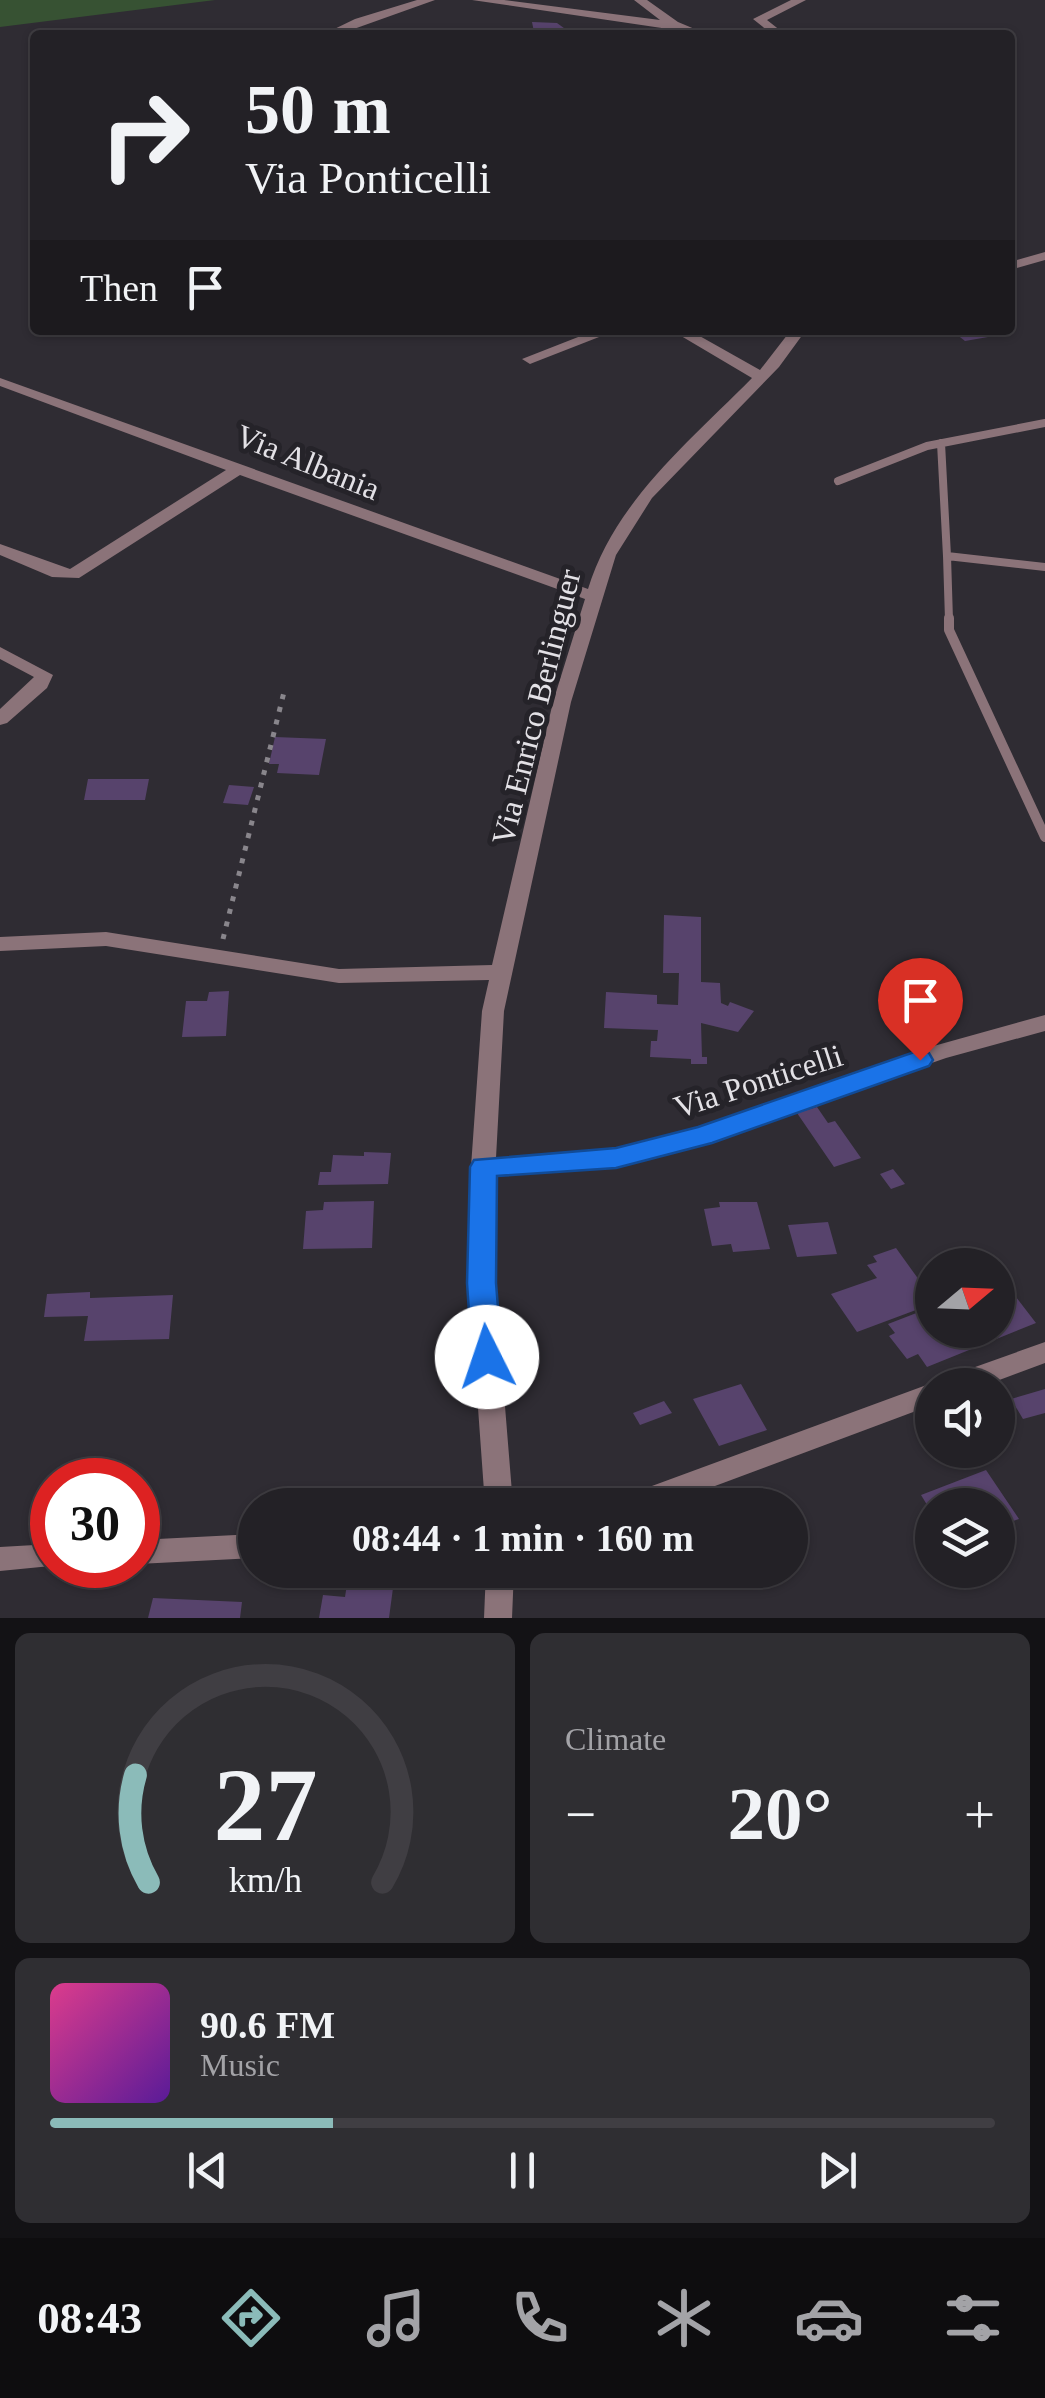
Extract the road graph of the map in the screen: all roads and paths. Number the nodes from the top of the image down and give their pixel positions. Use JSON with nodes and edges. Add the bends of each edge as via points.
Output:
{"nodes":[{"id":1,"x":429,"y":0,"type":"edge"},
{"id":2,"x":478,"y":0,"type":"edge"},
{"id":3,"x":640,"y":0,"type":"edge"},
{"id":4,"x":800,"y":0,"type":"edge"},
{"id":5,"x":676,"y":25,"type":"junction"},
{"id":6,"x":339,"y":30,"type":"edge"},
{"id":7,"x":690,"y":30,"type":"edge"},
{"id":8,"x":774,"y":30,"type":"edge"},
{"id":9,"x":1045,"y":256,"type":"edge"},
{"id":10,"x":1015,"y":265,"type":"edge"},
{"id":11,"x":596,"y":335,"type":"edge"},
{"id":12,"x":687,"y":335,"type":"edge"},
{"id":13,"x":794,"y":335,"type":"edge"},
{"id":14,"x":530,"y":359,"type":"dead end"},
{"id":15,"x":762,"y":377,"type":"junction"},
{"id":16,"x":2,"y":382,"type":"edge"},
{"id":17,"x":1045,"y":423,"type":"edge"},
{"id":18,"x":941,"y":443,"type":"junction"},
{"id":19,"x":240,"y":468,"type":"junction"},
{"id":20,"x":838,"y":481,"type":"dead end"},
{"id":21,"x":0,"y":549,"type":"edge"},
{"id":22,"x":947,"y":556,"type":"junction"},
{"id":23,"x":1045,"y":567,"type":"edge"},
{"id":24,"x":593,"y":596,"type":"junction"},
{"id":25,"x":0,"y":652,"type":"edge"},
{"id":26,"x":284,"y":692,"type":"dead end"},
{"id":27,"x":0,"y":719,"type":"edge"},
{"id":28,"x":1045,"y":837,"type":"edge"},
{"id":29,"x":0,"y":944,"type":"edge"},
{"id":30,"x":218,"y":956,"type":"junction"},
{"id":31,"x":502,"y":972,"type":"junction"},
{"id":32,"x":1045,"y":1023,"type":"edge"},
{"id":33,"x":484,"y":1167,"type":"junction"},
{"id":34,"x":1045,"y":1352,"type":"edge"},
{"id":35,"x":1002,"y":1368,"type":"edge"},
{"id":36,"x":915,"y":1400,"type":"edge"},
{"id":37,"x":497,"y":1488,"type":"edge"},
{"id":38,"x":678,"y":1488,"type":"edge"},
{"id":39,"x":238,"y":1547,"type":"edge"},
{"id":40,"x":160,"y":1551,"type":"edge"},
{"id":41,"x":30,"y":1557,"type":"edge"},
{"id":42,"x":0,"y":1559,"type":"edge"},
{"id":43,"x":499,"y":1588,"type":"edge"},
{"id":44,"x":498,"y":1618,"type":"edge"}],
"edges":[{"from":1,"to":6,"type":"street"},
{"from":2,"to":5,"type":"street"},
{"from":3,"to":5,"type":"street"},
{"from":4,"to":8,"type":"street","via":[[760,19]]},
{"from":5,"to":7,"type":"street"},
{"from":9,"to":10,"type":"street"},
{"from":11,"to":14,"type":"street"},
{"from":12,"to":15,"type":"street"},
{"from":13,"to":15,"type":"street","name":"Via Enrico Berlinguer"},
{"from":15,"to":24,"type":"street","name":"Via Enrico Berlinguer","via":[[646,495],[606,555]]},
{"from":16,"to":19,"type":"street","name":"Via Albania"},
{"from":17,"to":18,"type":"lane"},
{"from":18,"to":20,"type":"lane"},
{"from":18,"to":22,"type":"lane"},
{"from":19,"to":21,"type":"street","via":[[73,574]]},
{"from":19,"to":24,"type":"street","name":"Via Albania","via":[[446,549]]},
{"from":22,"to":23,"type":"lane"},
{"from":22,"to":28,"type":"lane","via":[[949,630]]},
{"from":24,"to":31,"type":"street","name":"Via Enrico Berlinguer","via":[[562,702]]},
{"from":25,"to":27,"type":"street","via":[[44,675]]},
{"from":26,"to":30,"type":"path"},
{"from":29,"to":30,"type":"street","via":[[106,939]]},
{"from":30,"to":31,"type":"street","via":[[339,976]]},
{"from":31,"to":33,"type":"street","name":"Via Enrico Berlinguer","via":[[493,1011]]},
{"from":32,"to":33,"type":"street","name":"Via Ponticelli","via":[[984,1036],[812,1099],[616,1158]]},
{"from":33,"to":37,"type":"street","name":"Via Enrico Berlinguer","via":[[482,1283]]},
{"from":34,"to":35,"type":"street"},
{"from":36,"to":38,"type":"street"},
{"from":39,"to":40,"type":"street"},
{"from":41,"to":42,"type":"street"},
{"from":43,"to":44,"type":"street"}]}
